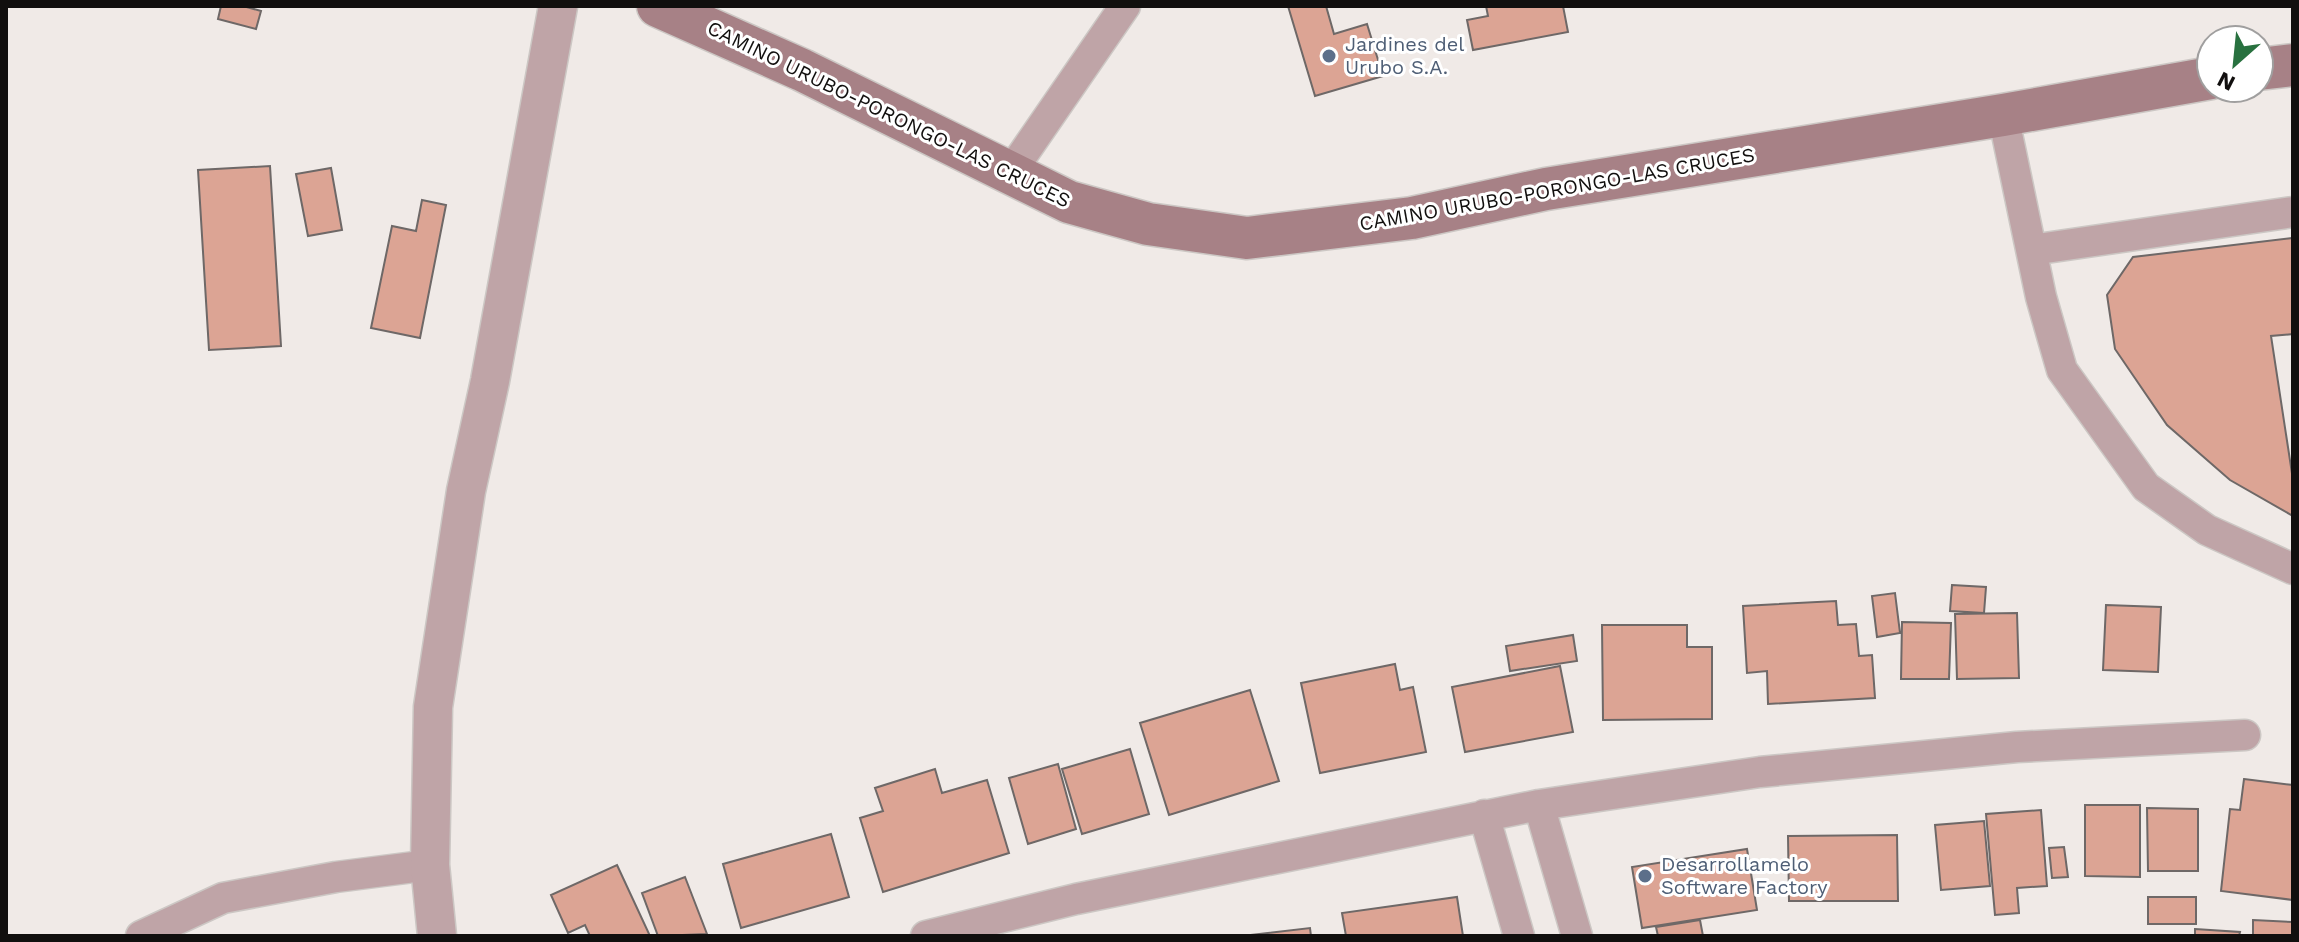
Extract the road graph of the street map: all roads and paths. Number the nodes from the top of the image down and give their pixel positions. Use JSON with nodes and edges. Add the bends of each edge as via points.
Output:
{"nodes":[{"id":1,"x":558,"y":6,"type":"edge"},
{"id":2,"x":658,"y":6,"type":"edge"},
{"id":3,"x":1125,"y":6,"type":"edge"},
{"id":4,"x":2195,"y":81,"type":"edge"},
{"id":5,"x":2003,"y":115,"type":"junction"},
{"id":6,"x":1010,"y":173,"type":"junction"},
{"id":7,"x":2293,"y":212,"type":"edge"},
{"id":8,"x":2032,"y":250,"type":"junction"},
{"id":9,"x":2293,"y":569,"type":"edge"},
{"id":10,"x":2245,"y":735,"type":"dead end"},
{"id":11,"x":1539,"y":805,"type":"junction"},
{"id":12,"x":1484,"y":815,"type":"junction"},
{"id":13,"x":430,"y":865,"type":"junction"},
{"id":14,"x":141,"y":936,"type":"edge"},
{"id":15,"x":437,"y":936,"type":"edge"},
{"id":16,"x":926,"y":936,"type":"edge"},
{"id":17,"x":1519,"y":936,"type":"edge"},
{"id":18,"x":1577,"y":936,"type":"edge"}],
"edges":[{"from":1,"to":13,"type":"street","via":[[466,491],[433,707]]},
{"from":2,"to":6,"type":"main road","name":"CAMINO URUBO-PORONGO-LAS CRUCES"},
{"from":3,"to":6,"type":"street"},
{"from":4,"to":5,"type":"main road","name":"CAMINO URUBO-PORONGO-LAS CRUCES"},
{"from":5,"to":6,"type":"main road","name":"CAMINO URUBO-PORONGO-LAS CRUCES","via":[[1546,189],[1412,218],[1247,238],[1148,224],[1069,202]]},
{"from":5,"to":8,"type":"street"},
{"from":7,"to":8,"type":"street"},
{"from":8,"to":9,"type":"street","via":[[2062,370],[2146,487],[2207,530]]},
{"from":10,"to":11,"type":"street","via":[[2017,747],[1760,772]]},
{"from":11,"to":12,"type":"street"},
{"from":11,"to":18,"type":"street"},
{"from":12,"to":16,"type":"street","via":[[1076,899]]},
{"from":12,"to":17,"type":"street"},
{"from":13,"to":14,"type":"street","via":[[223,898]]},
{"from":13,"to":15,"type":"street"}]}
